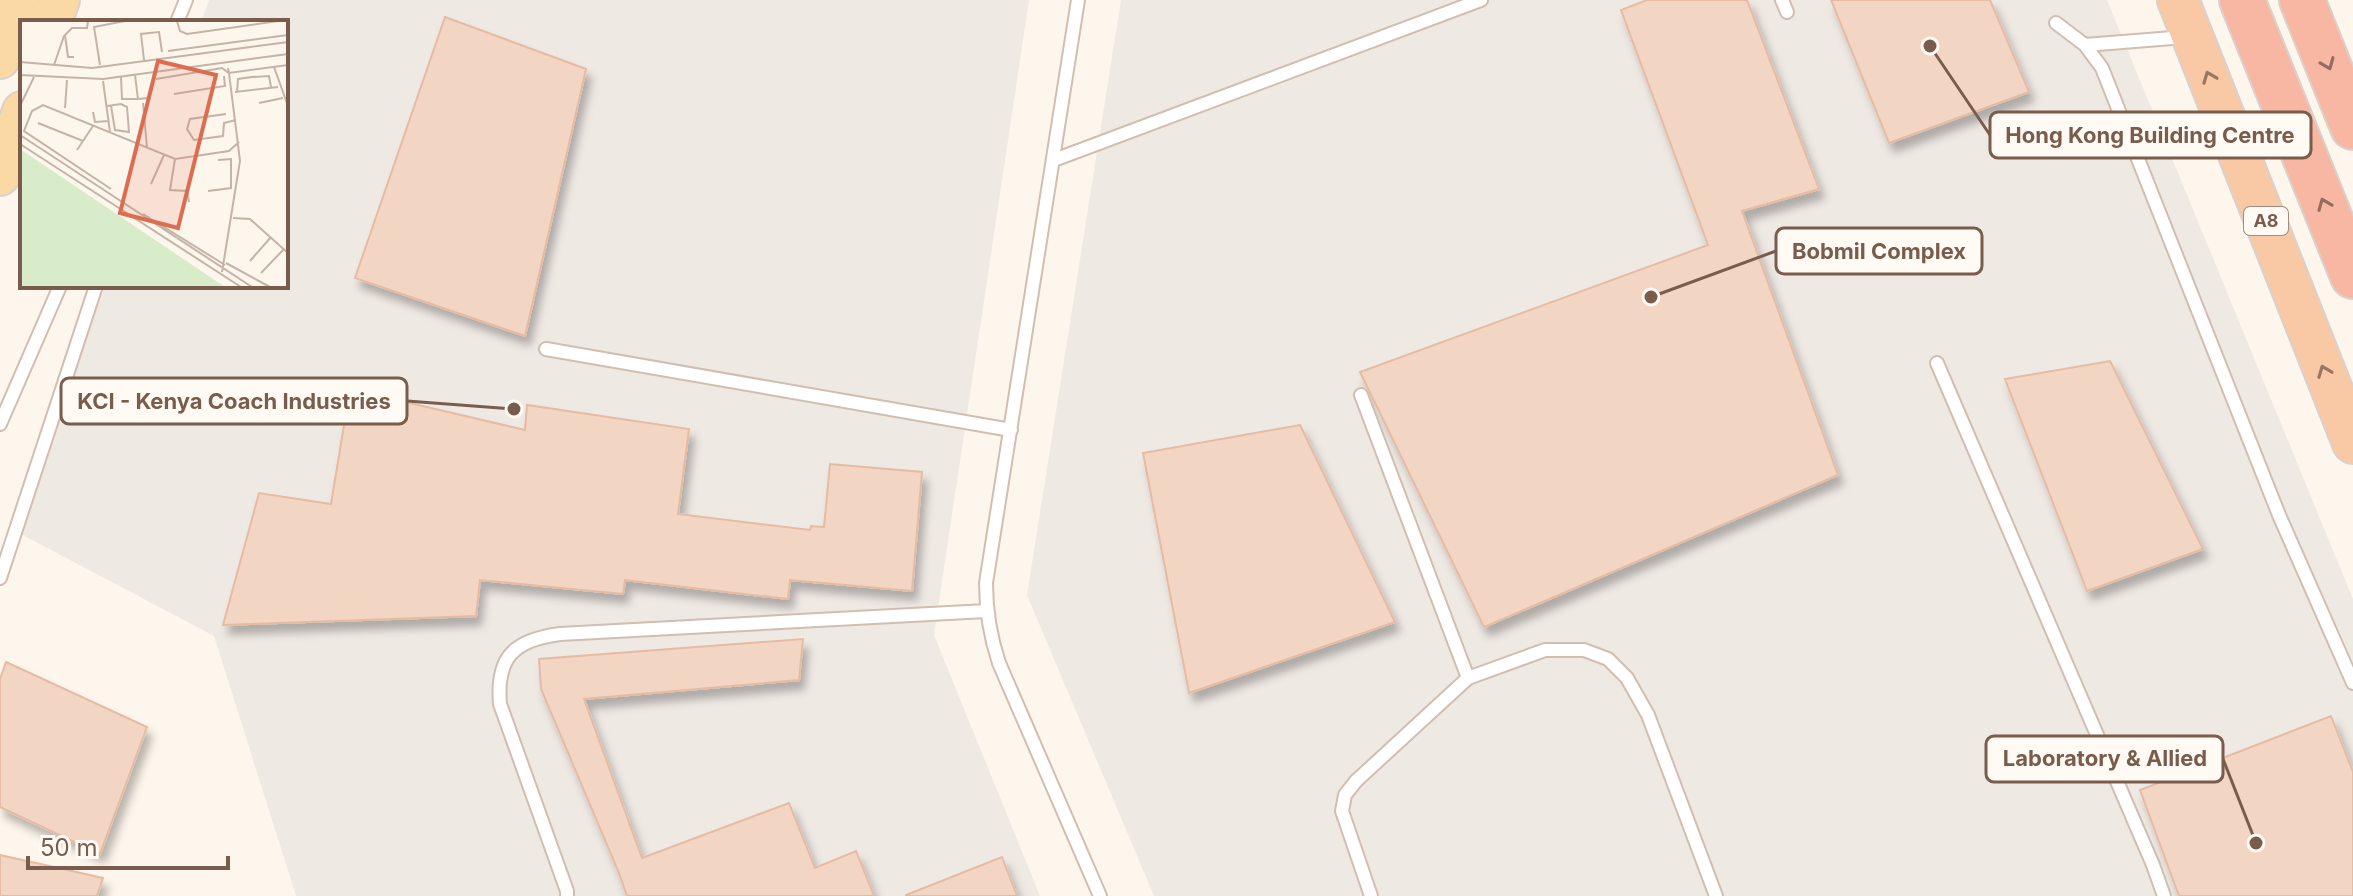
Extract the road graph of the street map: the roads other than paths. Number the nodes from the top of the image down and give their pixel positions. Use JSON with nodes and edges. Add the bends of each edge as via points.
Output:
{"nodes":[{"id":1,"x":20,"y":0,"type":"edge"},
{"id":2,"x":60,"y":0,"type":"edge"},
{"id":3,"x":186,"y":0,"type":"edge"},
{"id":4,"x":1078,"y":0,"type":"edge"},
{"id":5,"x":1481,"y":0,"type":"edge"},
{"id":6,"x":2178,"y":0,"type":"edge"},
{"id":7,"x":2242,"y":0,"type":"edge"},
{"id":8,"x":2302,"y":0,"type":"edge"},
{"id":9,"x":53,"y":20,"type":"edge"},
{"id":10,"x":178,"y":20,"type":"edge"},
{"id":11,"x":2056,"y":23,"type":"dead end"},
{"id":12,"x":2193,"y":36,"type":"junction"},
{"id":13,"x":2085,"y":45,"type":"junction"},
{"id":14,"x":0,"y":59,"type":"edge"},
{"id":15,"x":20,"y":117,"type":"edge"},
{"id":16,"x":2353,"y":127,"type":"edge"},
{"id":17,"x":1054,"y":160,"type":"junction"},
{"id":18,"x":0,"y":176,"type":"edge"},
{"id":19,"x":2353,"y":276,"type":"edge"},
{"id":20,"x":59,"y":288,"type":"edge"},
{"id":21,"x":95,"y":288,"type":"edge"},
{"id":22,"x":546,"y":349,"type":"dead end"},
{"id":23,"x":1937,"y":363,"type":"dead end"},
{"id":24,"x":1361,"y":395,"type":"dead end"},
{"id":25,"x":0,"y":424,"type":"edge"},
{"id":26,"x":1011,"y":430,"type":"junction"},
{"id":27,"x":2353,"y":443,"type":"edge"},
{"id":28,"x":0,"y":578,"type":"edge"},
{"id":29,"x":986,"y":611,"type":"junction"},
{"id":30,"x":1468,"y":678,"type":"junction"},
{"id":31,"x":2353,"y":683,"type":"edge"},
{"id":32,"x":567,"y":896,"type":"edge"},
{"id":33,"x":1100,"y":896,"type":"edge"},
{"id":34,"x":1371,"y":896,"type":"edge"},
{"id":35,"x":1716,"y":896,"type":"edge"},
{"id":36,"x":2164,"y":896,"type":"edge"}],
"edges":[{"from":1,"to":14,"type":"main road"},
{"from":2,"to":9,"type":"main road"},
{"from":3,"to":10,"type":"lane"},
{"from":4,"to":17,"type":"lane"},
{"from":5,"to":17,"type":"lane"},
{"from":6,"to":12,"type":"highway","number":"A8"},
{"from":19,"to":7,"type":"highway","one_way":true},
{"from":8,"to":16,"type":"highway","one_way":true},
{"from":11,"to":13,"type":"lane"},
{"from":12,"to":13,"type":"lane"},
{"from":27,"to":12,"type":"highway","number":"A8","one_way":true},
{"from":13,"to":31,"type":"lane","via":[[2102,68],[2279,515]]},
{"from":15,"to":18,"type":"main road"},
{"from":17,"to":26,"type":"lane"},
{"from":20,"to":25,"type":"lane"},
{"from":21,"to":28,"type":"lane"},
{"from":22,"to":26,"type":"lane"},
{"from":23,"to":36,"type":"lane"},
{"from":24,"to":30,"type":"lane"},
{"from":26,"to":29,"type":"lane"},
{"from":29,"to":32,"type":"lane","via":[[560,634],[539,636],[517,647],[498,681],[500,704]]},
{"from":29,"to":33,"type":"lane","via":[[999,663]]},
{"from":30,"to":34,"type":"lane","via":[[1345,795],[1342,811]]},
{"from":30,"to":35,"type":"lane","via":[[1545,650],[1584,650],[1608,659],[1627,678],[1648,715]]}]}
